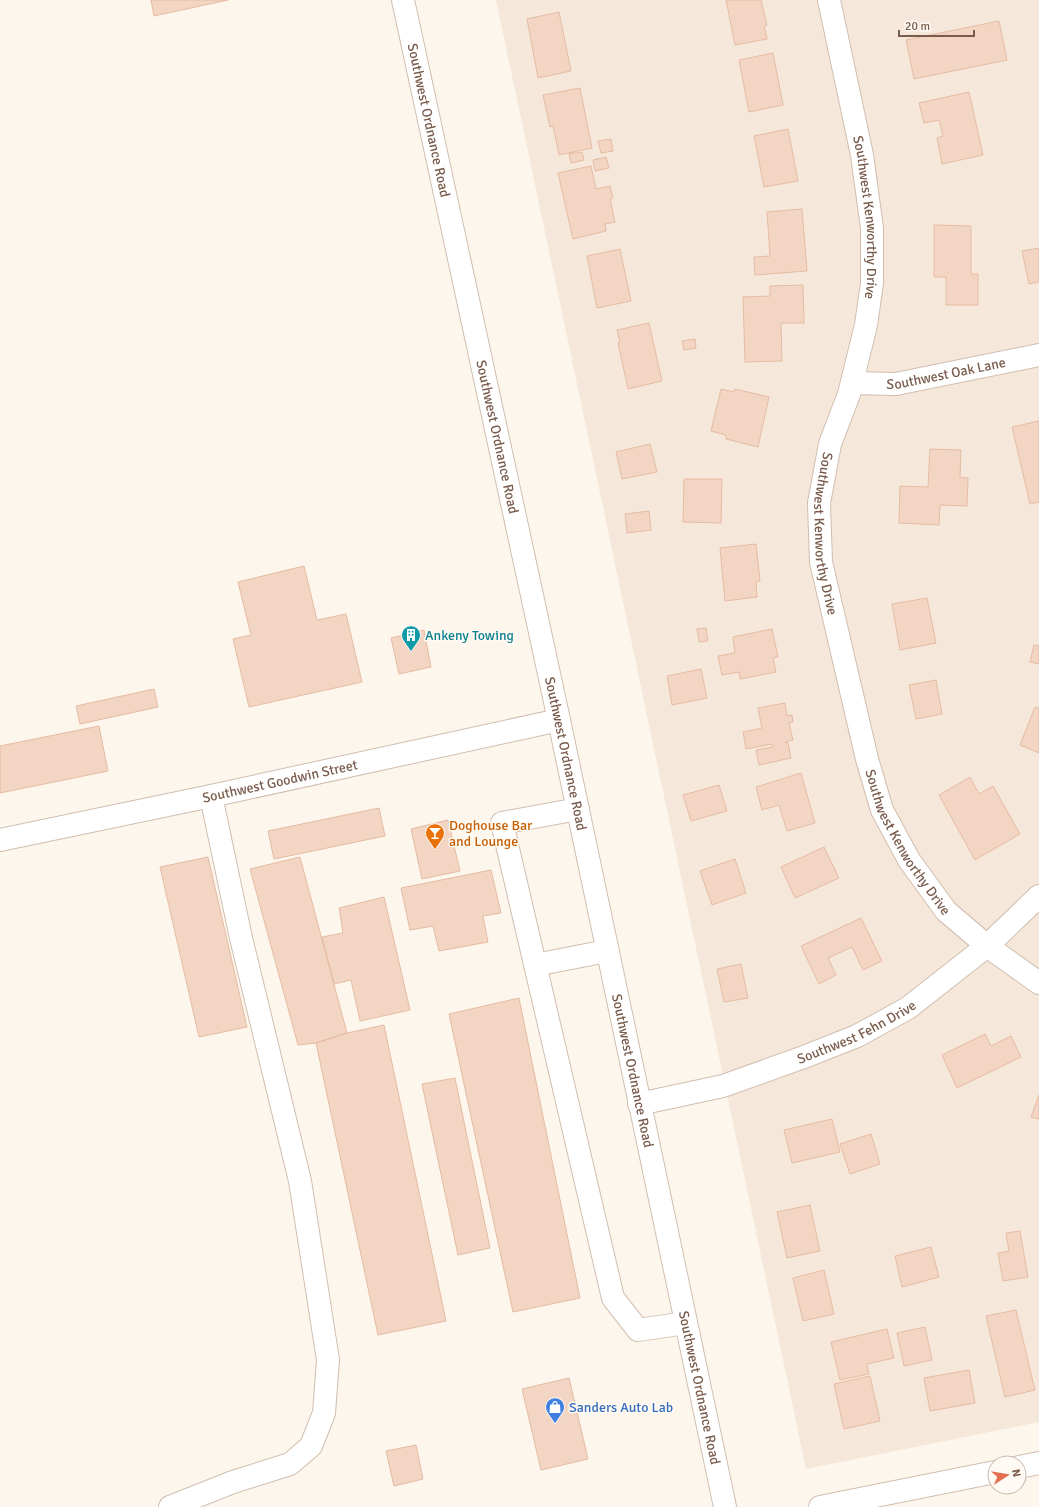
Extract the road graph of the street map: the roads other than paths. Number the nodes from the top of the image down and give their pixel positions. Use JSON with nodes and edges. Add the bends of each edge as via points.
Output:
{"nodes":[{"id":1,"x":403,"y":0,"type":"edge"},
{"id":2,"x":829,"y":0,"type":"edge"},
{"id":3,"x":1039,"y":355,"type":"edge"},
{"id":4,"x":852,"y":382,"type":"junction"},
{"id":5,"x":559,"y":720,"type":"junction"},
{"id":6,"x":211,"y":796,"type":"junction"},
{"id":7,"x":578,"y":809,"type":"junction"},
{"id":8,"x":0,"y":840,"type":"edge"},
{"id":9,"x":1039,"y":896,"type":"edge"},
{"id":10,"x":986,"y":946,"type":"junction"},
{"id":11,"x":607,"y":951,"type":"junction"},
{"id":12,"x":535,"y":965,"type":"junction"},
{"id":13,"x":1039,"y":983,"type":"edge"},
{"id":14,"x":639,"y":1104,"type":"junction"},
{"id":15,"x":686,"y":1323,"type":"junction"},
{"id":16,"x":1039,"y":1464,"type":"edge"},
{"id":17,"x":1027,"y":1466,"type":"edge"},
{"id":18,"x":987,"y":1474,"type":"edge"},
{"id":19,"x":170,"y":1507,"type":"edge"},
{"id":20,"x":725,"y":1507,"type":"edge"},
{"id":21,"x":820,"y":1507,"type":"edge"}],
"edges":[{"from":1,"to":5,"type":"street","name":"Southwest Ordnance Road"},
{"from":2,"to":4,"type":"street","name":"Southwest Kenworthy Drive","via":[[862,155],[872,228],[872,283],[866,325]]},
{"from":3,"to":4,"type":"street","name":"Southwest Oak Lane","via":[[896,384]]},
{"from":4,"to":10,"type":"street","name":"Southwest Kenworthy Drive","via":[[830,444],[819,503],[821,562],[867,759],[882,810],[909,860],[946,911]]},
{"from":5,"to":6,"type":"street","name":"Southwest Goodwin Street"},
{"from":5,"to":7,"type":"street","name":"Southwest Ordnance Road"},
{"from":6,"to":8,"type":"street","name":"Southwest Goodwin Street"},
{"from":6,"to":19,"type":"street","via":[[241,938],[300,1181],[328,1360],[324,1413],[311,1446],[290,1464],[233,1482]]},
{"from":7,"to":11,"type":"street","name":"Southwest Ordnance Road"},
{"from":7,"to":12,"type":"street","via":[[502,823]]},
{"from":9,"to":10,"type":"street","name":"Southwest Fehn Drive"},
{"from":10,"to":13,"type":"street","name":"Southwest Kenworthy Drive"},
{"from":10,"to":14,"type":"street","name":"Southwest Fehn Drive","via":[[908,1008],[857,1036],[723,1086]]},
{"from":11,"to":12,"type":"street"},
{"from":11,"to":14,"type":"street","name":"Southwest Ordnance Road"},
{"from":12,"to":15,"type":"street","via":[[613,1298],[638,1330]]},
{"from":14,"to":15,"type":"street","name":"Southwest Ordnance Road"},
{"from":15,"to":20,"type":"street","name":"Southwest Ordnance Road"},
{"from":16,"to":17,"type":"street"},
{"from":18,"to":21,"type":"street"}]}
